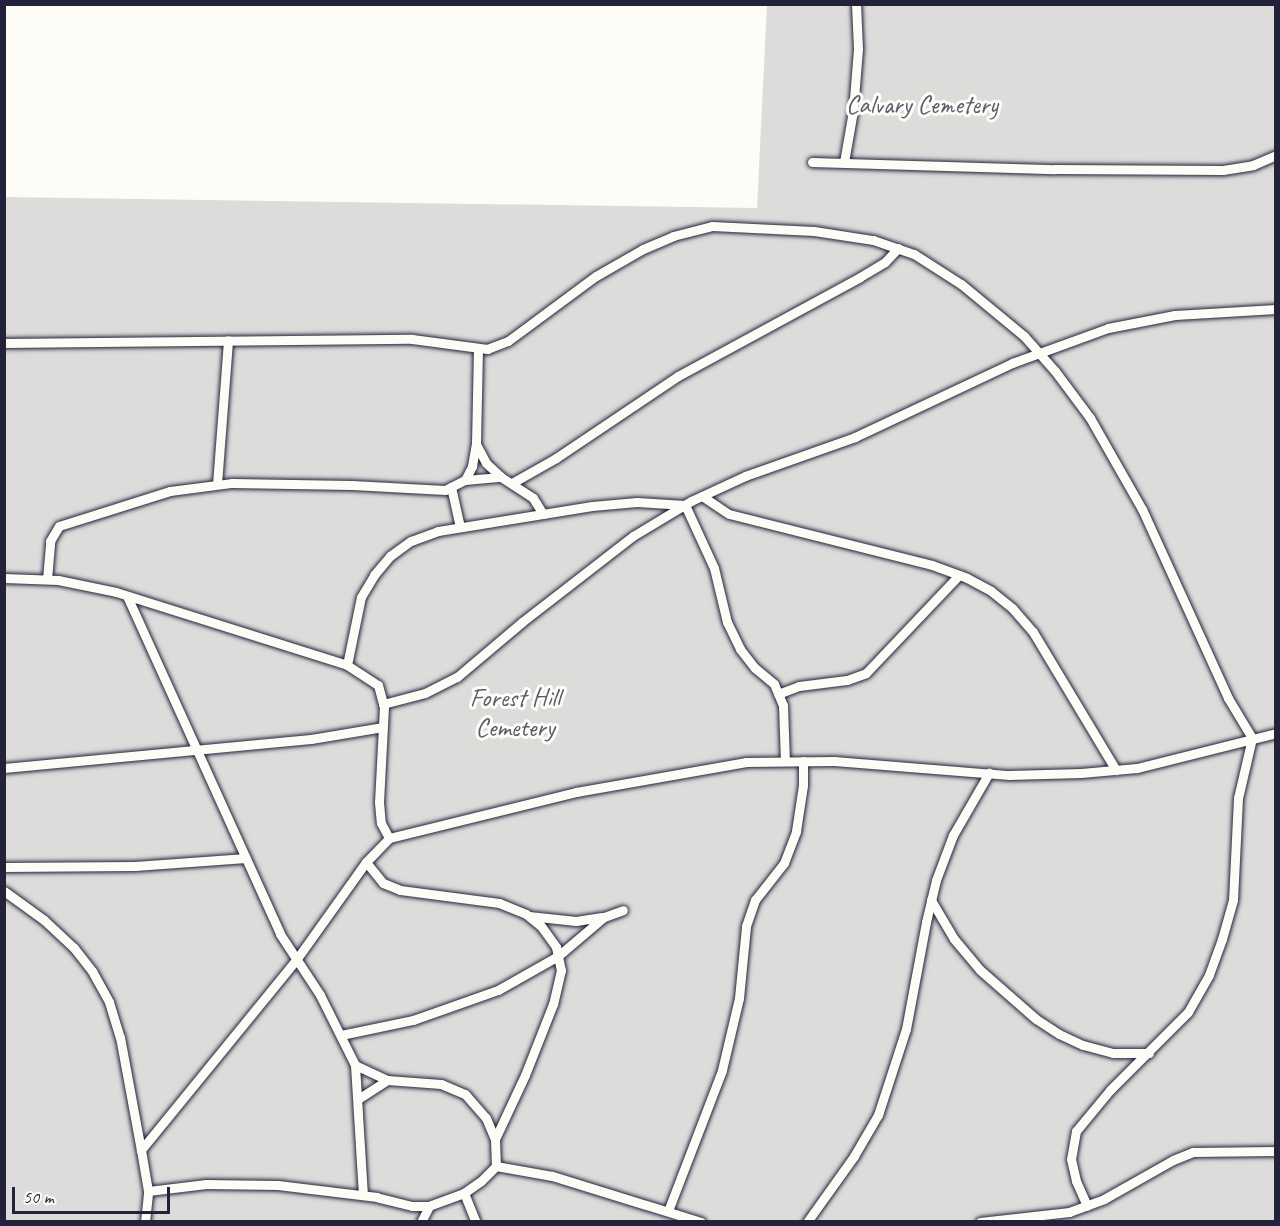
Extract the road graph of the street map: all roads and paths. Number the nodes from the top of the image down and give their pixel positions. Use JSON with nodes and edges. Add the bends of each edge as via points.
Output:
{"nodes":[{"id":1,"x":856,"y":4,"type":"edge"},
{"id":2,"x":1275,"y":155,"type":"edge"},
{"id":3,"x":812,"y":162,"type":"dead end"},
{"id":4,"x":844,"y":162,"type":"junction"},
{"id":5,"x":898,"y":248,"type":"junction"},
{"id":6,"x":1275,"y":309,"type":"edge"},
{"id":7,"x":228,"y":340,"type":"junction"},
{"id":8,"x":4,"y":343,"type":"edge"},
{"id":9,"x":478,"y":348,"type":"junction"},
{"id":10,"x":1038,"y":351,"type":"junction"},
{"id":11,"x":476,"y":444,"type":"junction"},
{"id":12,"x":501,"y":477,"type":"junction"},
{"id":13,"x":465,"y":480,"type":"junction"},
{"id":14,"x":512,"y":483,"type":"junction"},
{"id":15,"x":217,"y":484,"type":"junction"},
{"id":16,"x":451,"y":487,"type":"junction"},
{"id":17,"x":702,"y":496,"type":"junction"},
{"id":18,"x":685,"y":505,"type":"junction"},
{"id":19,"x":543,"y":514,"type":"junction"},
{"id":20,"x":460,"y":527,"type":"junction"},
{"id":21,"x":959,"y":575,"type":"junction"},
{"id":22,"x":4,"y":578,"type":"edge"},
{"id":23,"x":47,"y":579,"type":"junction"},
{"id":24,"x":127,"y":596,"type":"junction"},
{"id":25,"x":347,"y":664,"type":"junction"},
{"id":26,"x":778,"y":694,"type":"junction"},
{"id":27,"x":383,"y":704,"type":"junction"},
{"id":28,"x":383,"y":727,"type":"junction"},
{"id":29,"x":1275,"y":733,"type":"edge"},
{"id":30,"x":1252,"y":738,"type":"junction"},
{"id":31,"x":195,"y":750,"type":"junction"},
{"id":32,"x":785,"y":761,"type":"junction"},
{"id":33,"x":803,"y":761,"type":"junction"},
{"id":34,"x":4,"y":768,"type":"edge"},
{"id":35,"x":1116,"y":770,"type":"junction"},
{"id":36,"x":989,"y":773,"type":"junction"},
{"id":37,"x":389,"y":838,"type":"junction"},
{"id":38,"x":246,"y":858,"type":"junction"},
{"id":39,"x":366,"y":862,"type":"junction"},
{"id":40,"x":4,"y":867,"type":"edge"},
{"id":41,"x":4,"y":891,"type":"edge"},
{"id":42,"x":931,"y":900,"type":"junction"},
{"id":43,"x":623,"y":910,"type":"dead end"},
{"id":44,"x":528,"y":915,"type":"junction"},
{"id":45,"x":604,"y":917,"type":"junction"},
{"id":46,"x":558,"y":956,"type":"junction"},
{"id":47,"x":296,"y":960,"type":"junction"},
{"id":48,"x":340,"y":1035,"type":"junction"},
{"id":49,"x":1149,"y":1053,"type":"junction"},
{"id":50,"x":355,"y":1065,"type":"junction"},
{"id":51,"x":387,"y":1080,"type":"junction"},
{"id":52,"x":358,"y":1099,"type":"junction"},
{"id":53,"x":495,"y":1138,"type":"junction"},
{"id":54,"x":141,"y":1150,"type":"junction"},
{"id":55,"x":1275,"y":1151,"type":"edge"},
{"id":56,"x":496,"y":1166,"type":"junction"},
{"id":57,"x":148,"y":1191,"type":"junction"},
{"id":58,"x":464,"y":1193,"type":"junction"},
{"id":59,"x":363,"y":1195,"type":"junction"},
{"id":60,"x":429,"y":1206,"type":"junction"},
{"id":61,"x":1087,"y":1206,"type":"junction"},
{"id":62,"x":668,"y":1211,"type":"junction"},
{"id":63,"x":146,"y":1221,"type":"edge"},
{"id":64,"x":421,"y":1221,"type":"edge"},
{"id":65,"x":476,"y":1221,"type":"edge"},
{"id":66,"x":699,"y":1221,"type":"edge"},
{"id":67,"x":807,"y":1221,"type":"edge"},
{"id":68,"x":980,"y":1221,"type":"edge"}],
"edges":[{"from":1,"to":4,"type":"lane","via":[[858,49]]},
{"from":2,"to":4,"type":"lane","via":[[1253,165],[1223,170]]},
{"from":3,"to":4,"type":"lane"},
{"from":5,"to":9,"type":"lane","via":[[814,231],[712,226],[643,249],[596,276],[508,341],[487,349]]},
{"from":5,"to":10,"type":"lane","via":[[961,284]]},
{"from":5,"to":14,"type":"lane","via":[[869,272],[678,376]]},
{"from":6,"to":10,"type":"lane","via":[[1174,315],[1108,327]]},
{"from":7,"to":8,"type":"lane"},
{"from":7,"to":9,"type":"lane","via":[[412,339]]},
{"from":7,"to":15,"type":"lane"},
{"from":9,"to":11,"type":"lane"},
{"from":10,"to":17,"type":"lane","via":[[874,429],[745,476]]},
{"from":10,"to":30,"type":"lane","via":[[1090,418],[1115,459],[1142,509],[1228,698]]},
{"from":11,"to":12,"type":"lane","via":[[486,463]]},
{"from":11,"to":13,"type":"lane"},
{"from":12,"to":13,"type":"lane"},
{"from":12,"to":14,"type":"lane"},
{"from":13,"to":16,"type":"lane"},
{"from":14,"to":19,"type":"lane","via":[[533,498]]},
{"from":15,"to":16,"type":"lane","via":[[445,490]]},
{"from":15,"to":23,"type":"lane","via":[[170,491],[59,526],[50,541]]},
{"from":16,"to":20,"type":"lane"},
{"from":17,"to":18,"type":"lane"},
{"from":17,"to":21,"type":"lane","via":[[729,514],[870,548]]},
{"from":18,"to":19,"type":"lane","via":[[637,502]]},
{"from":18,"to":26,"type":"lane","via":[[714,568],[727,622],[740,649],[774,684]]},
{"from":18,"to":27,"type":"lane","via":[[633,536],[574,580],[457,677],[425,693]]},
{"from":19,"to":20,"type":"lane"},
{"from":20,"to":25,"type":"lane","via":[[411,541],[374,574],[361,597]]},
{"from":21,"to":26,"type":"lane","via":[[866,673]]},
{"from":21,"to":35,"type":"lane","via":[[992,591],[1033,632]]},
{"from":22,"to":23,"type":"lane"},
{"from":23,"to":24,"type":"lane"},
{"from":24,"to":25,"type":"lane"},
{"from":24,"to":31,"type":"lane"},
{"from":25,"to":27,"type":"lane","via":[[378,685]]},
{"from":26,"to":32,"type":"lane","via":[[783,705]]},
{"from":27,"to":28,"type":"lane"},
{"from":28,"to":31,"type":"lane","via":[[311,739]]},
{"from":28,"to":37,"type":"lane","via":[[379,802],[381,823]]},
{"from":29,"to":30,"type":"lane"},
{"from":30,"to":35,"type":"lane"},
{"from":30,"to":49,"type":"lane","via":[[1238,798],[1233,900],[1222,939],[1209,975],[1188,1012]]},
{"from":31,"to":34,"type":"lane"},
{"from":31,"to":38,"type":"lane"},
{"from":32,"to":33,"type":"lane"},
{"from":32,"to":37,"type":"lane","via":[[746,762],[673,773],[576,792]]},
{"from":33,"to":36,"type":"lane"},
{"from":33,"to":62,"type":"lane","via":[[796,831],[784,863],[755,900],[746,926],[739,998],[723,1070]]},
{"from":35,"to":36,"type":"lane"},
{"from":36,"to":42,"type":"lane","via":[[953,835]]},
{"from":37,"to":39,"type":"lane"},
{"from":38,"to":40,"type":"lane","via":[[135,866]]},
{"from":38,"to":47,"type":"lane"},
{"from":39,"to":44,"type":"lane","via":[[383,883],[400,890],[499,903]]},
{"from":39,"to":47,"type":"lane"},
{"from":41,"to":54,"type":"lane","via":[[74,948],[109,1002],[120,1037]]},
{"from":42,"to":49,"type":"lane","via":[[954,939],[980,970],[1036,1019],[1083,1045],[1113,1053]]},
{"from":42,"to":67,"type":"lane","via":[[906,1029],[878,1115],[848,1166]]},
{"from":43,"to":45,"type":"lane"},
{"from":44,"to":45,"type":"lane","via":[[576,921]]},
{"from":44,"to":46,"type":"lane","via":[[541,926]]},
{"from":45,"to":46,"type":"lane"},
{"from":46,"to":48,"type":"lane","via":[[498,990],[458,1006]]},
{"from":46,"to":53,"type":"lane","via":[[561,970],[553,1004]]},
{"from":47,"to":48,"type":"lane"},
{"from":47,"to":54,"type":"lane"},
{"from":48,"to":50,"type":"lane"},
{"from":49,"to":61,"type":"lane","via":[[1110,1090],[1076,1131],[1071,1159]]},
{"from":50,"to":51,"type":"lane"},
{"from":50,"to":52,"type":"lane"},
{"from":51,"to":52,"type":"lane"},
{"from":51,"to":53,"type":"lane","via":[[441,1084],[465,1094],[486,1118]]},
{"from":52,"to":59,"type":"lane"},
{"from":53,"to":56,"type":"lane"},
{"from":54,"to":57,"type":"lane"},
{"from":55,"to":61,"type":"lane","via":[[1193,1152]]},
{"from":56,"to":58,"type":"lane"},
{"from":56,"to":62,"type":"lane","via":[[552,1176]]},
{"from":57,"to":59,"type":"lane","via":[[206,1184],[278,1185]]},
{"from":57,"to":63,"type":"lane"},
{"from":58,"to":60,"type":"lane"},
{"from":58,"to":65,"type":"lane"},
{"from":59,"to":60,"type":"lane"},
{"from":60,"to":64,"type":"lane"},
{"from":61,"to":68,"type":"lane","via":[[1024,1219]]},
{"from":62,"to":66,"type":"lane"}]}
